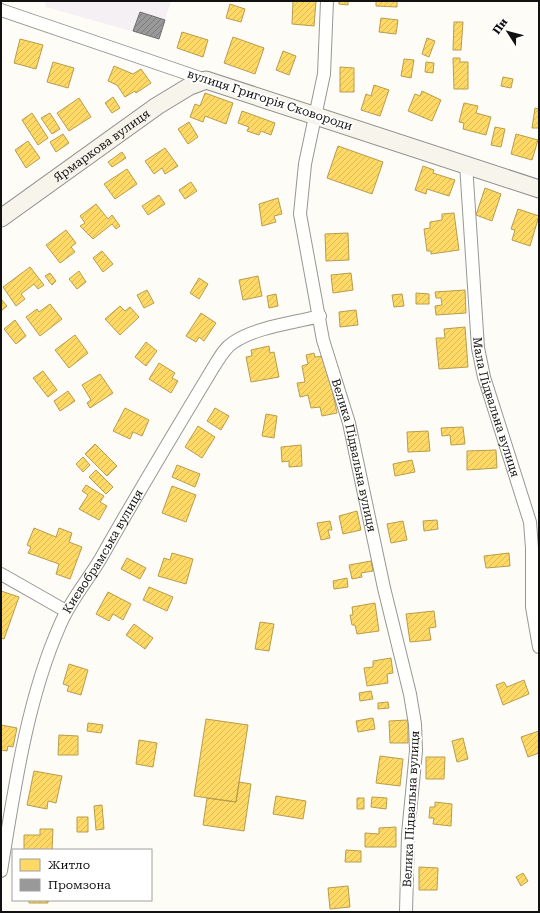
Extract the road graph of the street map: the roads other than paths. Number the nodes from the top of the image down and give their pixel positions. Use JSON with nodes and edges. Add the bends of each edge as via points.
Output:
{"nodes":[{"id":1,"x":327,"y":1,"type":"edge"},
{"id":2,"x":1,"y":10,"type":"edge"},
{"id":3,"x":206,"y":80,"type":"junction"},
{"id":4,"x":315,"y":115,"type":"junction"},
{"id":5,"x":466,"y":164,"type":"junction"},
{"id":6,"x":539,"y":190,"type":"edge"},
{"id":7,"x":1,"y":218,"type":"edge"},
{"id":8,"x":320,"y":316,"type":"junction"},
{"id":9,"x":1,"y":574,"type":"edge"},
{"id":10,"x":66,"y":611,"type":"junction"},
{"id":11,"x":539,"y":647,"type":"edge"},
{"id":12,"x":1,"y":871,"type":"edge"},
{"id":13,"x":406,"y":912,"type":"edge"}],
"edges":[{"from":1,"to":4,"type":"street","name":"Велика Підвальна вулиця","via":[[324,74]]},
{"from":2,"to":3,"type":"street","name":"вулиця Григорія Сковороди"},
{"from":3,"to":4,"type":"street","name":"вулиця Григорія Сковороди"},
{"from":3,"to":7,"type":"street","name":"Ярмаркова вулиця","via":[[190,86],[156,106]]},
{"from":4,"to":5,"type":"street","name":"вулиця Григорія Сковороди"},
{"from":4,"to":8,"type":"street","name":"Велика Підвальна вулиця","via":[[305,164],[300,214]]},
{"from":5,"to":6,"type":"street","name":"вулиця Григорія Сковороди"},
{"from":5,"to":11,"type":"street","name":"Мала Підвальна вулиця","via":[[478,348],[484,377],[530,522],[532,607]]},
{"from":8,"to":10,"type":"street","name":"Києвобрамська вулиця","via":[[249,334],[227,347],[91,574]]},
{"from":8,"to":13,"type":"street","name":"Велика Підвальна вулиця","via":[[324,340],[349,423],[415,724]]},
{"from":9,"to":10,"type":"street"},
{"from":10,"to":12,"type":"street","name":"Києвобрамська вулиця","via":[[35,702],[16,786]]}]}
